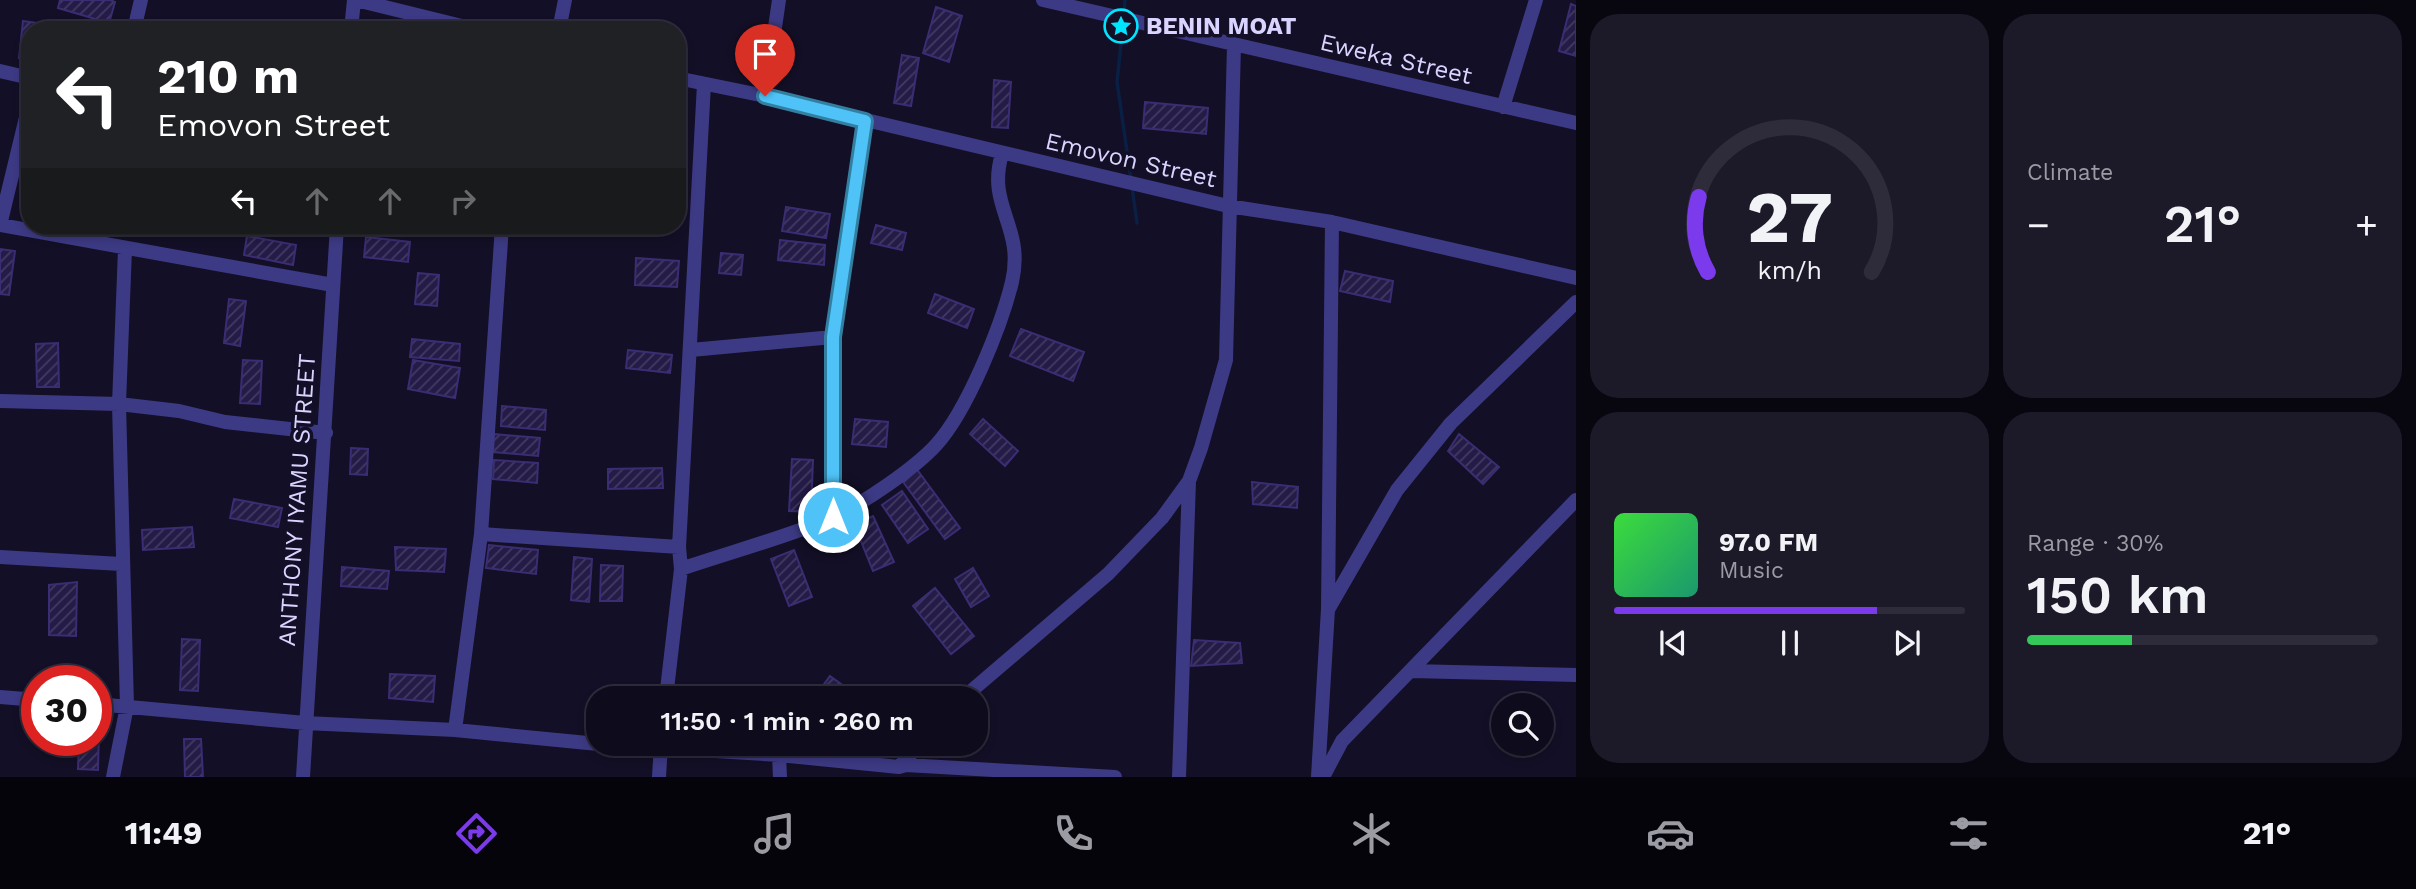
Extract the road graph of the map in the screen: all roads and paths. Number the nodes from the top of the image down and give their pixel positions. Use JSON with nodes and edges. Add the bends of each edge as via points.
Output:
{"nodes":[{"id":1,"x":141,"y":0,"type":"edge"},
{"id":2,"x":355,"y":0,"type":"edge"},
{"id":3,"x":565,"y":0,"type":"edge"},
{"id":4,"x":779,"y":0,"type":"edge"},
{"id":5,"x":1043,"y":0,"type":"edge"},
{"id":6,"x":1536,"y":0,"type":"edge"},
{"id":7,"x":136,"y":21,"type":"edge"},
{"id":8,"x":352,"y":21,"type":"edge"},
{"id":9,"x":441,"y":21,"type":"edge"},
{"id":10,"x":561,"y":21,"type":"edge"},
{"id":11,"x":1234,"y":45,"type":"junction"},
{"id":12,"x":0,"y":71,"type":"edge"},
{"id":13,"x":21,"y":76,"type":"edge"},
{"id":14,"x":686,"y":80,"type":"edge"},
{"id":15,"x":704,"y":85,"type":"junction"},
{"id":16,"x":765,"y":96,"type":"junction"},
{"id":17,"x":1503,"y":107,"type":"junction"},
{"id":18,"x":865,"y":121,"type":"junction"},
{"id":19,"x":1576,"y":123,"type":"edge"},
{"id":20,"x":21,"y":138,"type":"edge"},
{"id":21,"x":1002,"y":154,"type":"junction"},
{"id":22,"x":1228,"y":206,"type":"junction"},
{"id":23,"x":1332,"y":222,"type":"junction"},
{"id":24,"x":0,"y":225,"type":"edge"},
{"id":25,"x":21,"y":229,"type":"edge"},
{"id":26,"x":52,"y":235,"type":"edge"},
{"id":27,"x":336,"y":235,"type":"edge"},
{"id":28,"x":501,"y":235,"type":"edge"},
{"id":29,"x":125,"y":249,"type":"junction"},
{"id":30,"x":1576,"y":278,"type":"edge"},
{"id":31,"x":333,"y":285,"type":"junction"},
{"id":32,"x":1576,"y":302,"type":"edge"},
{"id":33,"x":833,"y":337,"type":"junction"},
{"id":34,"x":691,"y":350,"type":"junction"},
{"id":35,"x":0,"y":401,"type":"edge"},
{"id":36,"x":120,"y":404,"type":"junction"},
{"id":37,"x":326,"y":433,"type":"junction"},
{"id":38,"x":1189,"y":481,"type":"junction"},
{"id":39,"x":1576,"y":500,"type":"edge"},
{"id":40,"x":833,"y":517,"type":"junction"},
{"id":41,"x":481,"y":534,"type":"junction"},
{"id":42,"x":679,"y":547,"type":"junction"},
{"id":43,"x":0,"y":557,"type":"edge"},
{"id":44,"x":121,"y":564,"type":"junction"},
{"id":45,"x":681,"y":569,"type":"junction"},
{"id":46,"x":1328,"y":609,"type":"junction"},
{"id":47,"x":1411,"y":671,"type":"junction"},
{"id":48,"x":1576,"y":676,"type":"edge"},
{"id":49,"x":667,"y":686,"type":"edge"},
{"id":50,"x":977,"y":686,"type":"edge"},
{"id":51,"x":0,"y":697,"type":"edge"},
{"id":52,"x":21,"y":699,"type":"edge"},
{"id":53,"x":112,"y":705,"type":"edge"},
{"id":54,"x":127,"y":706,"type":"junction"},
{"id":55,"x":304,"y":723,"type":"junction"},
{"id":56,"x":455,"y":730,"type":"junction"},
{"id":57,"x":586,"y":743,"type":"edge"},
{"id":58,"x":660,"y":756,"type":"edge"},
{"id":59,"x":779,"y":756,"type":"edge"},
{"id":60,"x":788,"y":756,"type":"edge"},
{"id":61,"x":910,"y":756,"type":"edge"},
{"id":62,"x":899,"y":768,"type":"junction"},
{"id":63,"x":941,"y":772,"type":"edge"},
{"id":64,"x":1081,"y":776,"type":"edge"},
{"id":65,"x":113,"y":777,"type":"edge"},
{"id":66,"x":303,"y":777,"type":"edge"},
{"id":67,"x":659,"y":777,"type":"edge"},
{"id":68,"x":780,"y":777,"type":"edge"},
{"id":69,"x":1115,"y":777,"type":"edge"},
{"id":70,"x":1179,"y":777,"type":"edge"},
{"id":71,"x":1320,"y":777,"type":"edge"}],
"edges":[{"from":1,"to":7,"type":"street"},
{"from":2,"to":8,"type":"street"},
{"from":2,"to":9,"type":"street"},
{"from":3,"to":10,"type":"street"},
{"from":4,"to":16,"type":"street"},
{"from":5,"to":11,"type":"street","name":"Eweka Street"},
{"from":6,"to":17,"type":"street"},
{"from":11,"to":17,"type":"street","name":"Eweka Street"},
{"from":11,"to":22,"type":"street"},
{"from":12,"to":13,"type":"street"},
{"from":14,"to":15,"type":"street","name":"Emovon Street"},
{"from":15,"to":16,"type":"street","name":"Emovon Street"},
{"from":15,"to":34,"type":"street"},
{"from":16,"to":18,"type":"street","name":"Emovon Street"},
{"from":17,"to":19,"type":"street","name":"Eweka Street"},
{"from":18,"to":21,"type":"street","name":"Emovon Street"},
{"from":18,"to":33,"type":"street"},
{"from":20,"to":24,"type":"street"},
{"from":21,"to":22,"type":"street","name":"Emovon Street"},
{"from":21,"to":40,"type":"street","via":[[996,183],[1016,247],[1012,282],[974,385],[936,444],[879,491]]},
{"from":22,"to":23,"type":"street","name":"Emovon Street"},
{"from":22,"to":38,"type":"street","via":[[1226,360]]},
{"from":23,"to":30,"type":"street","name":"Emovon Street"},
{"from":23,"to":46,"type":"street"},
{"from":24,"to":25,"type":"street"},
{"from":26,"to":29,"type":"street"},
{"from":27,"to":31,"type":"street","name":"ANTHONY IYAMU STREET"},
{"from":28,"to":41,"type":"street"},
{"from":29,"to":31,"type":"street"},
{"from":29,"to":36,"type":"street"},
{"from":31,"to":37,"type":"street","name":"ANTHONY IYAMU STREET"},
{"from":32,"to":46,"type":"street","via":[[1451,423],[1397,490]]},
{"from":33,"to":34,"type":"street"},
{"from":33,"to":40,"type":"street"},
{"from":34,"to":42,"type":"street"},
{"from":35,"to":36,"type":"street"},
{"from":36,"to":37,"type":"street"},
{"from":36,"to":44,"type":"street"},
{"from":37,"to":55,"type":"street","name":"ANTHONY IYAMU STREET"},
{"from":38,"to":50,"type":"street","via":[[1162,518],[1108,574]]},
{"from":38,"to":70,"type":"street"},
{"from":39,"to":47,"type":"street"},
{"from":40,"to":45,"type":"street"},
{"from":41,"to":42,"type":"street"},
{"from":41,"to":56,"type":"street"},
{"from":42,"to":45,"type":"street"},
{"from":43,"to":44,"type":"street"},
{"from":44,"to":54,"type":"street"},
{"from":45,"to":49,"type":"street"},
{"from":46,"to":71,"type":"street"},
{"from":47,"to":48,"type":"street"},
{"from":47,"to":71,"type":"street","via":[[1342,741]]},
{"from":51,"to":52,"type":"street"},
{"from":53,"to":54,"type":"street"},
{"from":54,"to":55,"type":"street"},
{"from":54,"to":65,"type":"street"},
{"from":55,"to":56,"type":"street"},
{"from":55,"to":66,"type":"street","name":"ANTHONY IYAMU STREET"},
{"from":56,"to":57,"type":"street"},
{"from":58,"to":67,"type":"street"},
{"from":59,"to":68,"type":"street"},
{"from":60,"to":62,"type":"street"},
{"from":61,"to":62,"type":"street"},
{"from":62,"to":63,"type":"street"},
{"from":63,"to":64,"type":"street"},
{"from":64,"to":69,"type":"street"}]}
